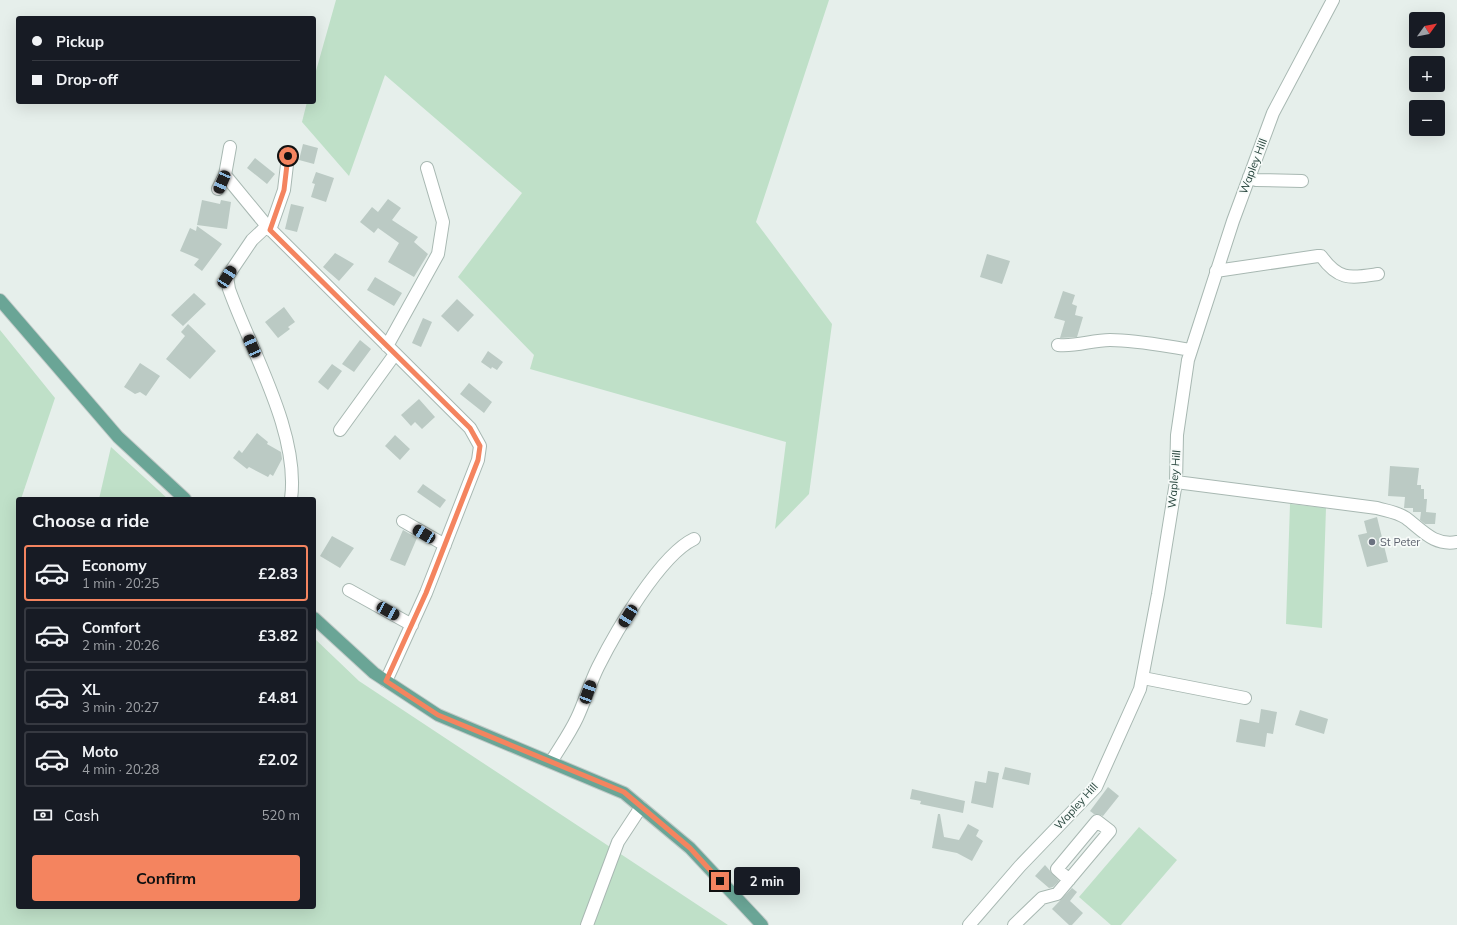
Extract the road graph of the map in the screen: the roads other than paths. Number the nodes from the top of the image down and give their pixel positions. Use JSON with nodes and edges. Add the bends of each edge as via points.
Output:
{"nodes":[{"id":1,"x":1333,"y":0,"type":"edge"},
{"id":2,"x":230,"y":147,"type":"dead end"},
{"id":3,"x":288,"y":156,"type":"dead end"},
{"id":4,"x":427,"y":168,"type":"dead end"},
{"id":5,"x":225,"y":175,"type":"junction"},
{"id":6,"x":1249,"y":177,"type":"junction"},
{"id":7,"x":1302,"y":181,"type":"dead end"},
{"id":8,"x":218,"y":190,"type":"dead end"},
{"id":9,"x":269,"y":228,"type":"junction"},
{"id":10,"x":1216,"y":271,"type":"junction"},
{"id":11,"x":1378,"y":274,"type":"dead end"},
{"id":12,"x":0,"y":300,"type":"edge"},
{"id":13,"x":1058,"y":345,"type":"dead end"},
{"id":14,"x":391,"y":350,"type":"junction"},
{"id":15,"x":1191,"y":350,"type":"junction"},
{"id":16,"x":340,"y":430,"type":"dead end"},
{"id":17,"x":1176,"y":482,"type":"junction"},
{"id":18,"x":183,"y":497,"type":"edge"},
{"id":19,"x":291,"y":497,"type":"edge"},
{"id":20,"x":403,"y":521,"type":"dead end"},
{"id":21,"x":694,"y":540,"type":"dead end"},
{"id":22,"x":1457,"y":542,"type":"edge"},
{"id":23,"x":445,"y":546,"type":"junction"},
{"id":24,"x":349,"y":590,"type":"dead end"},
{"id":25,"x":316,"y":620,"type":"edge"},
{"id":26,"x":412,"y":625,"type":"junction"},
{"id":27,"x":1142,"y":678,"type":"junction"},
{"id":28,"x":386,"y":681,"type":"junction"},
{"id":29,"x":1246,"y":698,"type":"dead end"},
{"id":30,"x":551,"y":762,"type":"junction"},
{"id":31,"x":641,"y":807,"type":"junction"},
{"id":32,"x":1069,"y":880,"type":"junction"},
{"id":33,"x":587,"y":925,"type":"edge"},
{"id":34,"x":762,"y":925,"type":"edge"},
{"id":35,"x":969,"y":925,"type":"edge"},
{"id":36,"x":1014,"y":925,"type":"edge"}],
"edges":[{"from":1,"to":6,"type":"street","name":"Wapley Hill","via":[[1274,113]]},
{"from":2,"to":5,"type":"street"},
{"from":3,"to":9,"type":"street","via":[[284,190]]},
{"from":4,"to":14,"type":"street","via":[[443,222],[438,254]]},
{"from":5,"to":8,"type":"street"},
{"from":5,"to":9,"type":"street"},
{"from":6,"to":7,"type":"street","via":[[1256,180]]},
{"from":6,"to":10,"type":"street","name":"Wapley Hill"},
{"from":9,"to":14,"type":"street"},
{"from":9,"to":19,"type":"street","via":[[252,240],[227,277],[229,290],[280,416],[291,454]]},
{"from":10,"to":11,"type":"street","via":[[1321,256],[1333,271],[1341,276],[1354,278]]},
{"from":10,"to":15,"type":"street","name":"Wapley Hill"},
{"from":12,"to":18,"type":"main road","via":[[118,437]]},
{"from":13,"to":15,"type":"street","via":[[1079,346],[1109,340],[1143,341]]},
{"from":14,"to":16,"type":"street"},
{"from":14,"to":23,"type":"street","via":[[470,428],[480,446],[478,460]]},
{"from":15,"to":17,"type":"street","name":"Wapley Hill","via":[[1177,435]]},
{"from":17,"to":22,"type":"street","via":[[1377,508],[1395,512],[1406,518],[1430,538],[1440,542]]},
{"from":17,"to":27,"type":"street","name":"Wapley Hill"},
{"from":20,"to":23,"type":"street"},
{"from":21,"to":30,"type":"street","via":[[677,550],[660,569],[628,616],[598,667],[577,719]]},
{"from":23,"to":26,"type":"street"},
{"from":24,"to":26,"type":"street"},
{"from":25,"to":28,"type":"main road"},
{"from":26,"to":28,"type":"street"},
{"from":27,"to":29,"type":"street"},
{"from":27,"to":35,"type":"street","name":"Wapley Hill","via":[[1140,690],[1096,787],[1020,866]]},
{"from":28,"to":30,"type":"main road","via":[[438,715]]},
{"from":30,"to":31,"type":"main road","via":[[624,792]]},
{"from":31,"to":33,"type":"street","via":[[618,842]]},
{"from":31,"to":34,"type":"main road","via":[[690,848]]},
{"from":32,"to":32,"type":"street","via":[[1110,831],[1097,821],[1057,869]]},
{"from":32,"to":36,"type":"street","via":[[1057,894],[1042,898]]}]}
